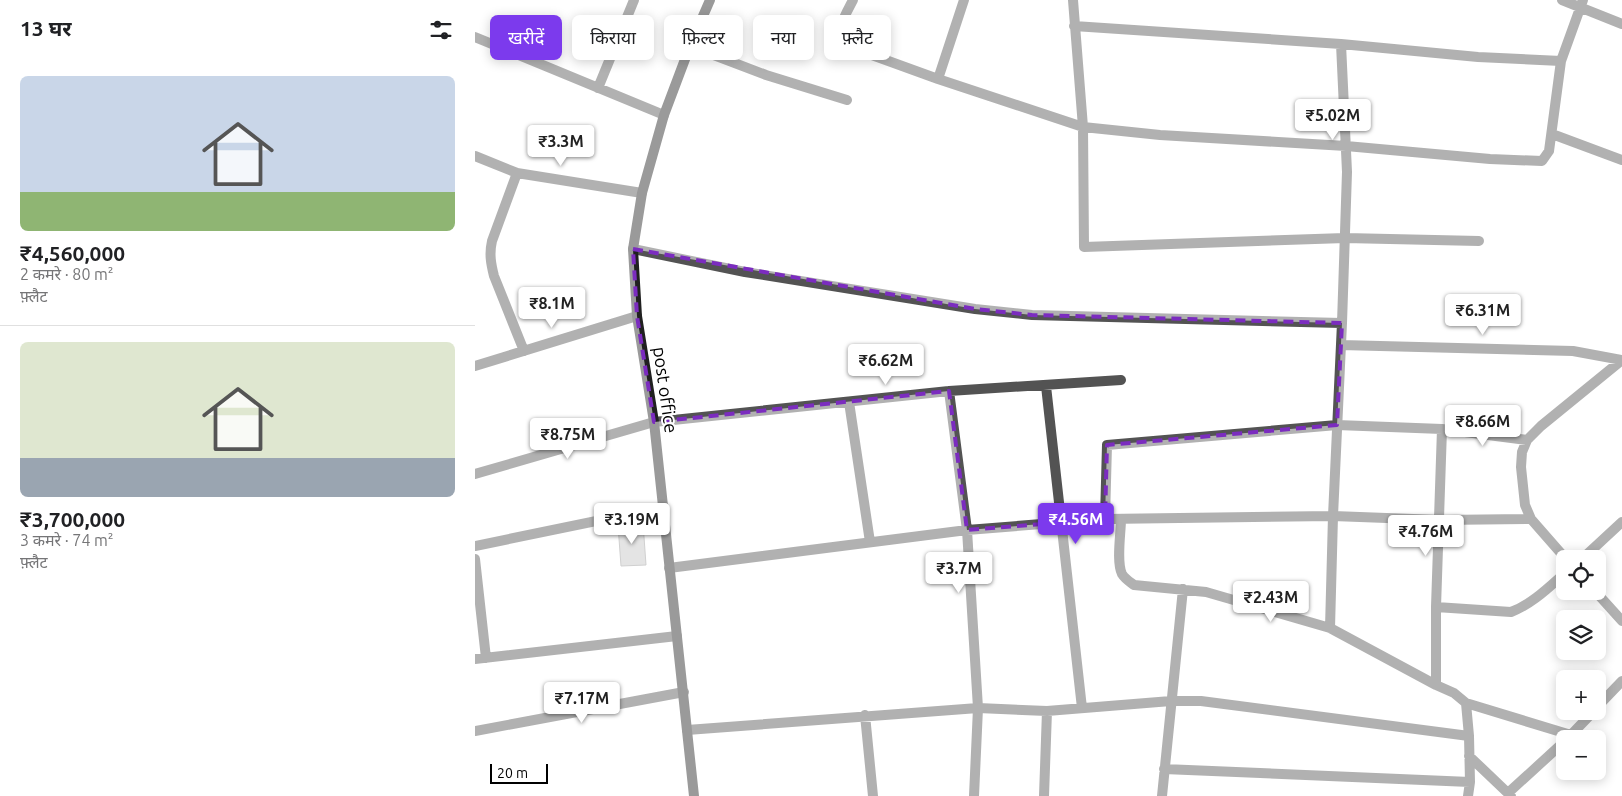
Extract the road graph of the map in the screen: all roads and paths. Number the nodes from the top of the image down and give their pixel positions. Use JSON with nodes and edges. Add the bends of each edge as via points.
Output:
{"nodes":[{"id":1,"x":634,"y":0,"type":"edge"},
{"id":2,"x":710,"y":0,"type":"edge"},
{"id":3,"x":853,"y":0,"type":"edge"},
{"id":4,"x":964,"y":0,"type":"edge"},
{"id":5,"x":1073,"y":0,"type":"edge"},
{"id":6,"x":1562,"y":0,"type":"edge"},
{"id":7,"x":1581,"y":4,"type":"edge"},
{"id":8,"x":704,"y":15,"type":"edge"},
{"id":9,"x":1622,"y":24,"type":"edge"},
{"id":10,"x":1074,"y":26,"type":"junction"},
{"id":11,"x":475,"y":37,"type":"edge"},
{"id":12,"x":1341,"y":44,"type":"junction"},
{"id":13,"x":686,"y":60,"type":"edge"},
{"id":14,"x":727,"y":60,"type":"edge"},
{"id":15,"x":1561,"y":61,"type":"junction"},
{"id":16,"x":937,"y":79,"type":"junction"},
{"id":17,"x":598,"y":88,"type":"junction"},
{"id":18,"x":847,"y":100,"type":"dead end"},
{"id":19,"x":664,"y":115,"type":"junction"},
{"id":20,"x":1083,"y":126,"type":"junction"},
{"id":21,"x":1552,"y":134,"type":"junction"},
{"id":22,"x":1346,"y":146,"type":"junction"},
{"id":23,"x":475,"y":156,"type":"edge"},
{"id":24,"x":1622,"y":160,"type":"edge"},
{"id":25,"x":517,"y":173,"type":"junction"},
{"id":26,"x":642,"y":194,"type":"junction"},
{"id":27,"x":1345,"y":238,"type":"junction"},
{"id":28,"x":1479,"y":241,"type":"dead end"},
{"id":29,"x":633,"y":249,"type":"junction"},
{"id":30,"x":637,"y":316,"type":"junction"},
{"id":31,"x":1342,"y":323,"type":"junction"},
{"id":32,"x":1341,"y":345,"type":"junction"},
{"id":33,"x":524,"y":351,"type":"junction"},
{"id":34,"x":1622,"y":360,"type":"edge"},
{"id":35,"x":475,"y":366,"type":"edge"},
{"id":36,"x":1121,"y":380,"type":"dead end"},
{"id":37,"x":1046,"y":386,"type":"junction"},
{"id":38,"x":949,"y":391,"type":"junction"},
{"id":39,"x":849,"y":402,"type":"junction"},
{"id":40,"x":654,"y":422,"type":"junction"},
{"id":41,"x":1337,"y":425,"type":"junction"},
{"id":42,"x":1442,"y":429,"type":"junction"},
{"id":43,"x":1527,"y":440,"type":"junction"},
{"id":44,"x":475,"y":474,"type":"edge"},
{"id":45,"x":664,"y":507,"type":"junction"},
{"id":46,"x":1333,"y":516,"type":"junction"},
{"id":47,"x":1105,"y":519,"type":"junction"},
{"id":48,"x":1121,"y":519,"type":"junction"},
{"id":49,"x":1531,"y":519,"type":"junction"},
{"id":50,"x":1440,"y":520,"type":"junction"},
{"id":51,"x":1622,"y":522,"type":"edge"},
{"id":52,"x":1061,"y":523,"type":"junction"},
{"id":53,"x":967,"y":530,"type":"junction"},
{"id":54,"x":869,"y":542,"type":"junction"},
{"id":55,"x":475,"y":546,"type":"edge"},
{"id":56,"x":1558,"y":550,"type":"edge"},
{"id":57,"x":1592,"y":550,"type":"edge"},
{"id":58,"x":475,"y":559,"type":"edge"},
{"id":59,"x":669,"y":568,"type":"junction"},
{"id":60,"x":1556,"y":581,"type":"edge"},
{"id":61,"x":1183,"y":589,"type":"junction"},
{"id":62,"x":1603,"y":600,"type":"edge"},
{"id":63,"x":1436,"y":607,"type":"junction"},
{"id":64,"x":1622,"y":620,"type":"edge"},
{"id":65,"x":1330,"y":628,"type":"junction"},
{"id":66,"x":677,"y":636,"type":"junction"},
{"id":67,"x":486,"y":658,"type":"junction"},
{"id":68,"x":475,"y":659,"type":"edge"},
{"id":69,"x":1622,"y":681,"type":"edge"},
{"id":70,"x":1436,"y":685,"type":"junction"},
{"id":71,"x":684,"y":692,"type":"junction"},
{"id":72,"x":1606,"y":698,"type":"edge"},
{"id":73,"x":1171,"y":701,"type":"junction"},
{"id":74,"x":1466,"y":703,"type":"junction"},
{"id":75,"x":978,"y":708,"type":"junction"},
{"id":76,"x":1082,"y":708,"type":"junction"},
{"id":77,"x":1047,"y":711,"type":"junction"},
{"id":78,"x":865,"y":716,"type":"junction"},
{"id":79,"x":1585,"y":720,"type":"edge"},
{"id":80,"x":687,"y":730,"type":"junction"},
{"id":81,"x":1576,"y":730,"type":"edge"},
{"id":82,"x":475,"y":731,"type":"edge"},
{"id":83,"x":1556,"y":734,"type":"edge"},
{"id":84,"x":1469,"y":736,"type":"junction"},
{"id":85,"x":1556,"y":750,"type":"edge"},
{"id":86,"x":1469,"y":756,"type":"junction"},
{"id":87,"x":1164,"y":769,"type":"junction"},
{"id":88,"x":1470,"y":782,"type":"junction"},
{"id":89,"x":1510,"y":794,"type":"edge"},
{"id":90,"x":694,"y":796,"type":"edge"},
{"id":91,"x":873,"y":796,"type":"edge"},
{"id":92,"x":974,"y":796,"type":"edge"},
{"id":93,"x":1044,"y":796,"type":"edge"},
{"id":94,"x":1162,"y":796,"type":"edge"},
{"id":95,"x":1468,"y":796,"type":"edge"}],
"edges":[{"from":1,"to":17,"type":"street"},
{"from":2,"to":8,"type":"street","name":"post office"},
{"from":3,"to":16,"type":"street","via":[[840,31],[847,46]]},
{"from":4,"to":16,"type":"street"},
{"from":5,"to":10,"type":"street"},
{"from":6,"to":7,"type":"street"},
{"from":7,"to":9,"type":"street"},
{"from":7,"to":15,"type":"street"},
{"from":10,"to":12,"type":"street"},
{"from":10,"to":20,"type":"street"},
{"from":11,"to":17,"type":"street"},
{"from":12,"to":15,"type":"street"},
{"from":12,"to":22,"type":"street"},
{"from":13,"to":19,"type":"street","name":"post office"},
{"from":14,"to":18,"type":"street"},
{"from":15,"to":21,"type":"street"},
{"from":16,"to":20,"type":"street"},
{"from":17,"to":19,"type":"street"},
{"from":19,"to":26,"type":"street","name":"post office"},
{"from":20,"to":22,"type":"street","via":[[1160,135]]},
{"from":20,"to":27,"type":"street","via":[[1084,247]]},
{"from":21,"to":22,"type":"street","via":[[1549,151],[1542,161]]},
{"from":21,"to":24,"type":"street"},
{"from":22,"to":27,"type":"street"},
{"from":23,"to":25,"type":"street"},
{"from":25,"to":26,"type":"street"},
{"from":25,"to":33,"type":"street","via":[[492,241],[490,263]]},
{"from":26,"to":29,"type":"street","name":"post office"},
{"from":27,"to":28,"type":"street"},
{"from":27,"to":31,"type":"street"},
{"from":29,"to":30,"type":"street","name":"post office"},
{"from":29,"to":31,"type":"street","via":[[745,272],[975,309],[1032,315]]},
{"from":30,"to":33,"type":"street"},
{"from":30,"to":40,"type":"street","name":"post office"},
{"from":31,"to":32,"type":"street"},
{"from":32,"to":34,"type":"street","via":[[1573,351]]},
{"from":32,"to":41,"type":"street"},
{"from":33,"to":35,"type":"street"},
{"from":34,"to":43,"type":"street"},
{"from":36,"to":37,"type":"street"},
{"from":37,"to":38,"type":"street"},
{"from":37,"to":52,"type":"street"},
{"from":38,"to":39,"type":"street"},
{"from":38,"to":53,"type":"street"},
{"from":39,"to":40,"type":"street"},
{"from":39,"to":54,"type":"street"},
{"from":40,"to":44,"type":"street"},
{"from":40,"to":45,"type":"street","name":"post office"},
{"from":41,"to":42,"type":"street"},
{"from":41,"to":46,"type":"street"},
{"from":41,"to":47,"type":"street","via":[[1107,445]]},
{"from":42,"to":43,"type":"street"},
{"from":42,"to":50,"type":"street"},
{"from":43,"to":49,"type":"street","via":[[1521,467],[1525,505]]},
{"from":45,"to":55,"type":"street"},
{"from":45,"to":59,"type":"street","name":"post office"},
{"from":46,"to":48,"type":"street"},
{"from":46,"to":50,"type":"street"},
{"from":46,"to":65,"type":"street"},
{"from":47,"to":48,"type":"street"},
{"from":47,"to":52,"type":"street"},
{"from":48,"to":61,"type":"street","via":[[1119,562],[1126,579],[1134,585]]},
{"from":49,"to":50,"type":"street"},
{"from":49,"to":56,"type":"street"},
{"from":50,"to":63,"type":"street"},
{"from":51,"to":57,"type":"street"},
{"from":52,"to":53,"type":"street"},
{"from":52,"to":76,"type":"street"},
{"from":53,"to":54,"type":"street"},
{"from":53,"to":75,"type":"street"},
{"from":54,"to":59,"type":"street"},
{"from":58,"to":67,"type":"street"},
{"from":59,"to":66,"type":"street","name":"post office"},
{"from":60,"to":63,"type":"street","via":[[1531,602],[1511,612]]},
{"from":61,"to":65,"type":"street","via":[[1223,596]]},
{"from":61,"to":73,"type":"street"},
{"from":62,"to":64,"type":"street"},
{"from":63,"to":70,"type":"street"},
{"from":65,"to":70,"type":"street"},
{"from":66,"to":67,"type":"street"},
{"from":66,"to":71,"type":"street","name":"post office"},
{"from":67,"to":68,"type":"street"},
{"from":69,"to":72,"type":"street"},
{"from":70,"to":74,"type":"street"},
{"from":71,"to":80,"type":"street","name":"post office"},
{"from":71,"to":82,"type":"street"},
{"from":73,"to":76,"type":"street"},
{"from":73,"to":84,"type":"street","via":[[1201,701]]},
{"from":73,"to":87,"type":"street"},
{"from":74,"to":83,"type":"street"},
{"from":74,"to":84,"type":"street"},
{"from":75,"to":77,"type":"street"},
{"from":75,"to":78,"type":"street"},
{"from":75,"to":92,"type":"street"},
{"from":76,"to":77,"type":"street"},
{"from":77,"to":93,"type":"street"},
{"from":78,"to":80,"type":"street"},
{"from":78,"to":91,"type":"street"},
{"from":79,"to":81,"type":"street"},
{"from":80,"to":90,"type":"street","name":"post office"},
{"from":84,"to":86,"type":"street"},
{"from":85,"to":89,"type":"street"},
{"from":86,"to":88,"type":"street"},
{"from":86,"to":89,"type":"street"},
{"from":87,"to":88,"type":"street"},
{"from":87,"to":94,"type":"street"},
{"from":88,"to":95,"type":"street"}]}
